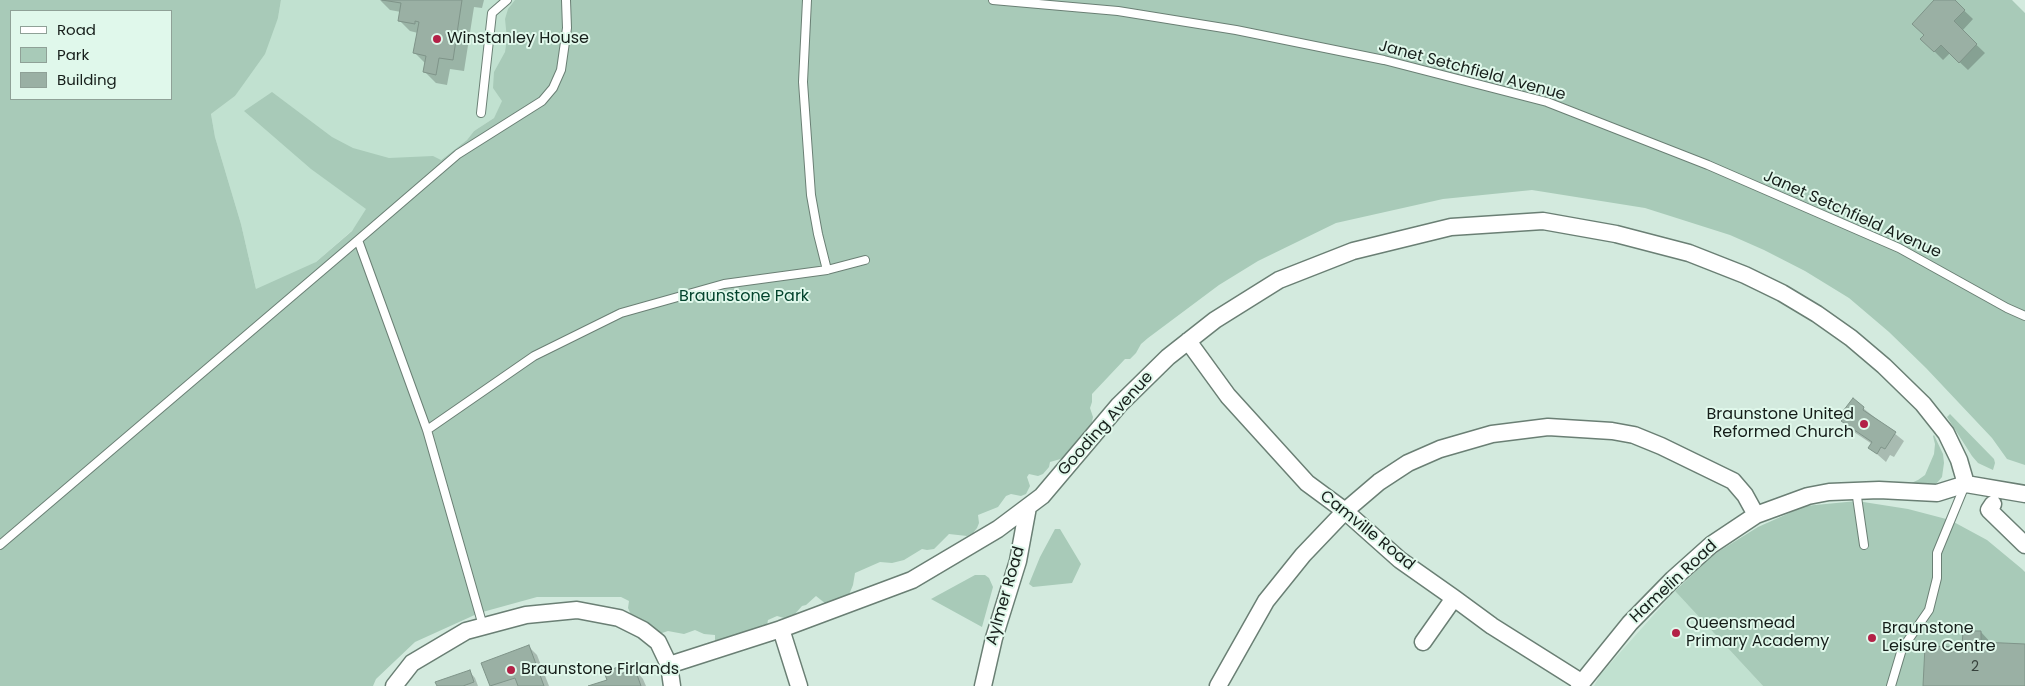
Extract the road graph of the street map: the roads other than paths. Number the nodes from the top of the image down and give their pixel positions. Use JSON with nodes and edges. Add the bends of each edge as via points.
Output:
{"nodes":[{"id":1,"x":507,"y":0,"type":"edge"},
{"id":2,"x":566,"y":0,"type":"edge"},
{"id":3,"x":807,"y":0,"type":"edge"},
{"id":4,"x":993,"y":0,"type":"edge"},
{"id":5,"x":481,"y":113,"type":"dead end"},
{"id":6,"x":358,"y":240,"type":"junction"},
{"id":7,"x":865,"y":260,"type":"dead end"},
{"id":8,"x":827,"y":270,"type":"junction"},
{"id":9,"x":2025,"y":316,"type":"edge"},
{"id":10,"x":1188,"y":341,"type":"junction"},
{"id":11,"x":427,"y":430,"type":"junction"},
{"id":12,"x":1966,"y":484,"type":"junction"},
{"id":13,"x":1856,"y":490,"type":"junction"},
{"id":14,"x":2025,"y":494,"type":"edge"},
{"id":15,"x":1993,"y":504,"type":"dead end"},
{"id":16,"x":1028,"y":507,"type":"junction"},
{"id":17,"x":1345,"y":511,"type":"junction"},
{"id":18,"x":1756,"y":515,"type":"junction"},
{"id":19,"x":2025,"y":544,"type":"edge"},
{"id":20,"x":0,"y":545,"type":"edge"},
{"id":21,"x":1864,"y":545,"type":"dead end"},
{"id":22,"x":1454,"y":598,"type":"junction"},
{"id":23,"x":483,"y":626,"type":"junction"},
{"id":24,"x":781,"y":629,"type":"junction"},
{"id":25,"x":1423,"y":642,"type":"dead end"},
{"id":26,"x":670,"y":665,"type":"junction"},
{"id":27,"x":1580,"y":684,"type":"edge"},
{"id":28,"x":394,"y":686,"type":"edge"},
{"id":29,"x":672,"y":686,"type":"edge"},
{"id":30,"x":799,"y":686,"type":"edge"},
{"id":31,"x":983,"y":686,"type":"edge"},
{"id":32,"x":1218,"y":686,"type":"edge"},
{"id":33,"x":1891,"y":686,"type":"edge"}],
"edges":[{"from":1,"to":5,"type":"lane","via":[[492,13]]},
{"from":2,"to":6,"type":"lane","via":[[567,28],[561,70],[554,88],[542,101],[458,154]]},
{"from":3,"to":8,"type":"lane","via":[[803,82],[810,186]]},
{"from":4,"to":9,"type":"lane","name":"Janet Setchfield Avenue","via":[[1118,11],[1255,33],[1384,60],[1547,102],[1708,165],[1899,248]]},
{"from":6,"to":11,"type":"lane"},
{"from":6,"to":20,"type":"lane"},
{"from":7,"to":8,"type":"lane"},
{"from":8,"to":11,"type":"lane","via":[[724,284],[621,313],[534,356]]},
{"from":10,"to":12,"type":"street","name":"Gooding Avenue","via":[[1279,280],[1362,248],[1452,227],[1543,221],[1616,234],[1688,253],[1721,266],[1782,293],[1851,338],[1923,404],[1946,433]]},
{"from":10,"to":16,"type":"street","name":"Gooding Avenue","via":[[1119,404],[1042,496]]},
{"from":10,"to":17,"type":"street","name":"Camville Road","via":[[1228,396],[1265,438],[1307,483]]},
{"from":11,"to":23,"type":"lane"},
{"from":12,"to":13,"type":"street","name":"Hamelin Road","via":[[1936,494]]},
{"from":12,"to":14,"type":"street"},
{"from":12,"to":33,"type":"lane","via":[[1937,553],[1929,610],[1902,649]]},
{"from":13,"to":18,"type":"street","name":"Hamelin Road","via":[[1808,496]]},
{"from":13,"to":21,"type":"lane"},
{"from":15,"to":19,"type":"street","via":[[1989,510]]},
{"from":16,"to":24,"type":"street","name":"Gooding Avenue","via":[[998,529],[912,580]]},
{"from":16,"to":31,"type":"street","name":"Aylmer Road","via":[[1018,561]]},
{"from":17,"to":18,"type":"street","via":[[1408,463],[1440,449],[1492,434],[1548,427],[1612,431],[1634,435],[1661,446],[1733,482]]},
{"from":17,"to":22,"type":"street","name":"Camville Road","via":[[1400,560]]},
{"from":17,"to":32,"type":"street","via":[[1303,555],[1266,601]]},
{"from":18,"to":27,"type":"street","name":"Hamelin Road","via":[[1711,545],[1673,578],[1630,623]]},
{"from":22,"to":25,"type":"street"},
{"from":22,"to":27,"type":"street","name":"Camville Road"},
{"from":23,"to":26,"type":"street","via":[[526,615],[577,610],[619,618],[658,642]]},
{"from":23,"to":28,"type":"street","via":[[466,631],[412,663]]},
{"from":24,"to":26,"type":"street","name":"Gooding Avenue"},
{"from":24,"to":30,"type":"street"},
{"from":26,"to":29,"type":"street"}]}
